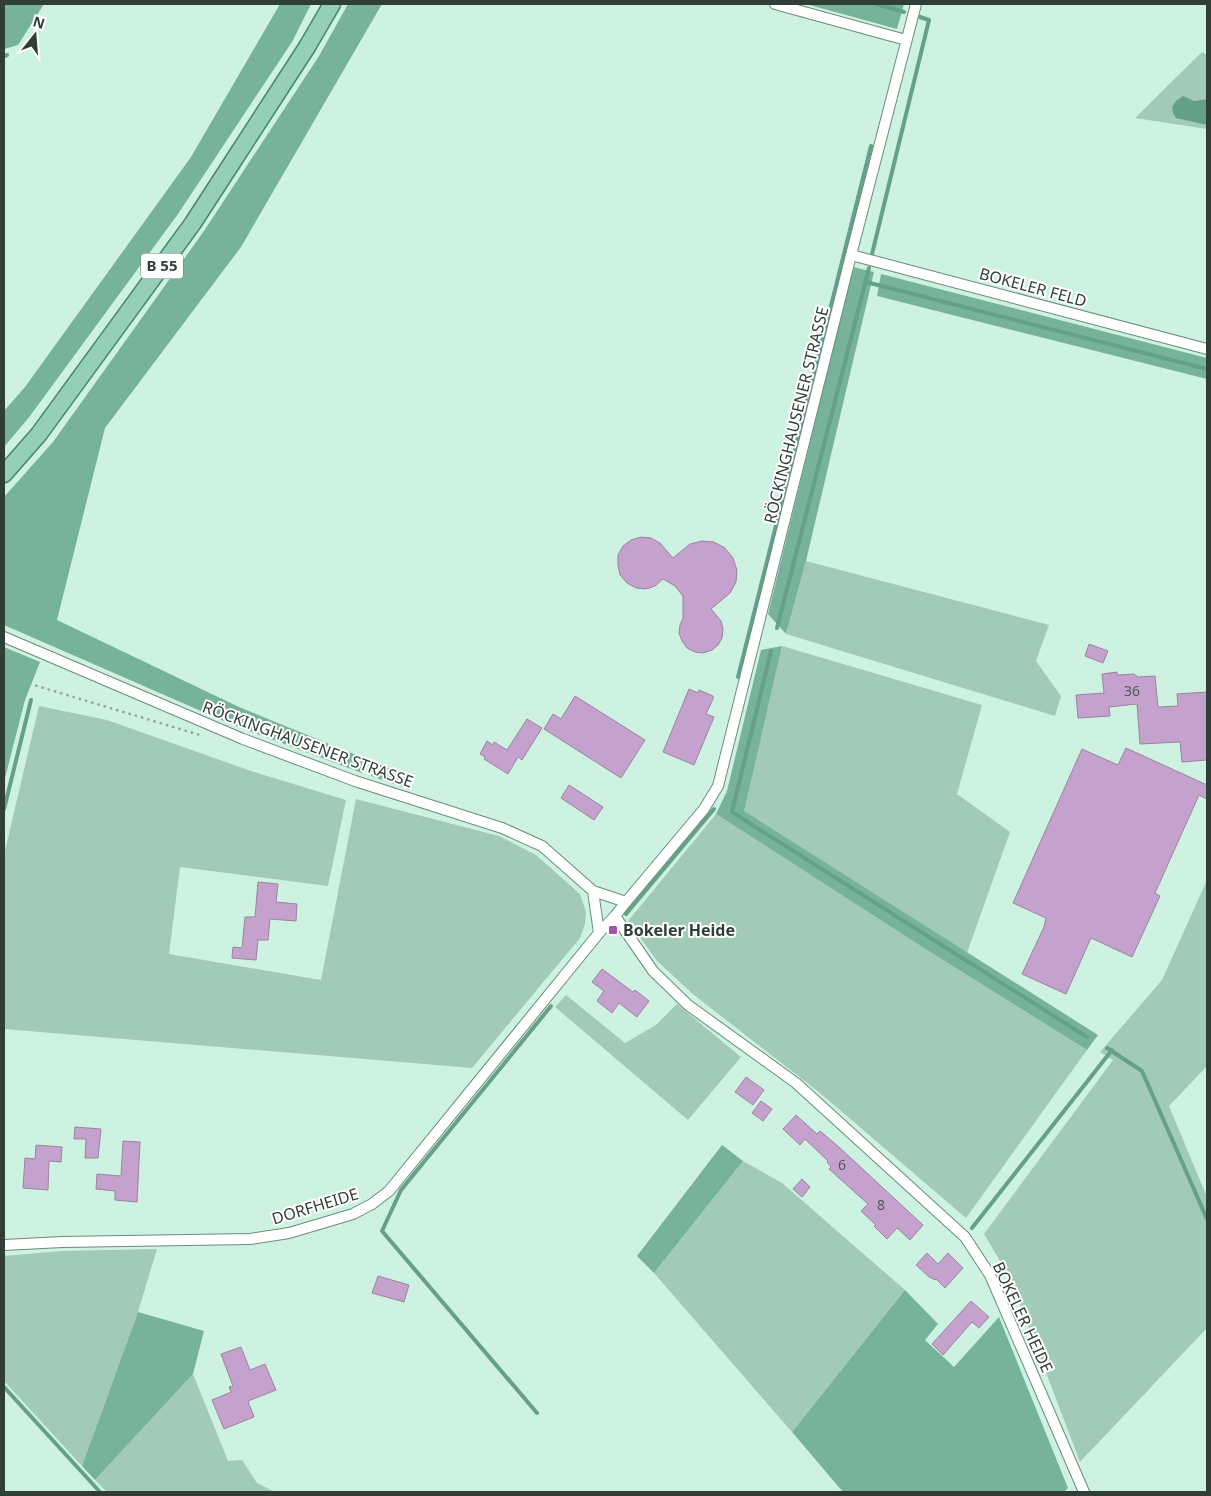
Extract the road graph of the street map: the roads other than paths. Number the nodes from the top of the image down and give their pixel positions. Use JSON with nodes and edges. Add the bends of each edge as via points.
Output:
{"nodes":[{"id":1,"x":332,"y":4,"type":"edge"},
{"id":2,"x":775,"y":4,"type":"edge"},
{"id":3,"x":916,"y":4,"type":"edge"},
{"id":4,"x":906,"y":40,"type":"junction"},
{"id":5,"x":851,"y":255,"type":"junction"},
{"id":6,"x":1207,"y":349,"type":"edge"},
{"id":7,"x":4,"y":474,"type":"edge"},
{"id":8,"x":4,"y":637,"type":"edge"},
{"id":9,"x":593,"y":891,"type":"junction"},
{"id":10,"x":626,"y":902,"type":"junction"},
{"id":11,"x":615,"y":916,"type":"junction"},
{"id":12,"x":599,"y":933,"type":"junction"},
{"id":13,"x":4,"y":1245,"type":"edge"},
{"id":14,"x":1084,"y":1492,"type":"edge"}],
"edges":[{"from":1,"to":7,"type":"main road","number":"B 55","via":[[193,223],[39,434]]},
{"from":2,"to":4,"type":"street"},
{"from":3,"to":4,"type":"street","name":"RÖCKINGHAUSENER STRASSE"},
{"from":4,"to":5,"type":"street","name":"RÖCKINGHAUSENER STRASSE"},
{"from":5,"to":6,"type":"street","name":"BOKELER FELD"},
{"from":5,"to":10,"type":"street","name":"RÖCKINGHAUSENER STRASSE","via":[[718,786],[704,809]]},
{"from":8,"to":9,"type":"street","name":"RÖCKINGHAUSENER STRASSE","via":[[244,739],[355,781],[502,828],[542,846]]},
{"from":9,"to":10,"type":"street","name":"RÖCKINGHAUSENER STRASSE"},
{"from":9,"to":12,"type":"street"},
{"from":10,"to":11,"type":"street","name":"RÖCKINGHAUSENER STRASSE"},
{"from":11,"to":12,"type":"street","name":"RÖCKINGHAUSENER STRASSE"},
{"from":11,"to":14,"type":"street","name":"BOKELER HEIDE","via":[[653,972],[688,1005],[796,1083],[964,1237],[990,1275]]},
{"from":12,"to":13,"type":"street","name":"DORFHEIDE","via":[[389,1191],[372,1204],[289,1233],[250,1239]]}]}
